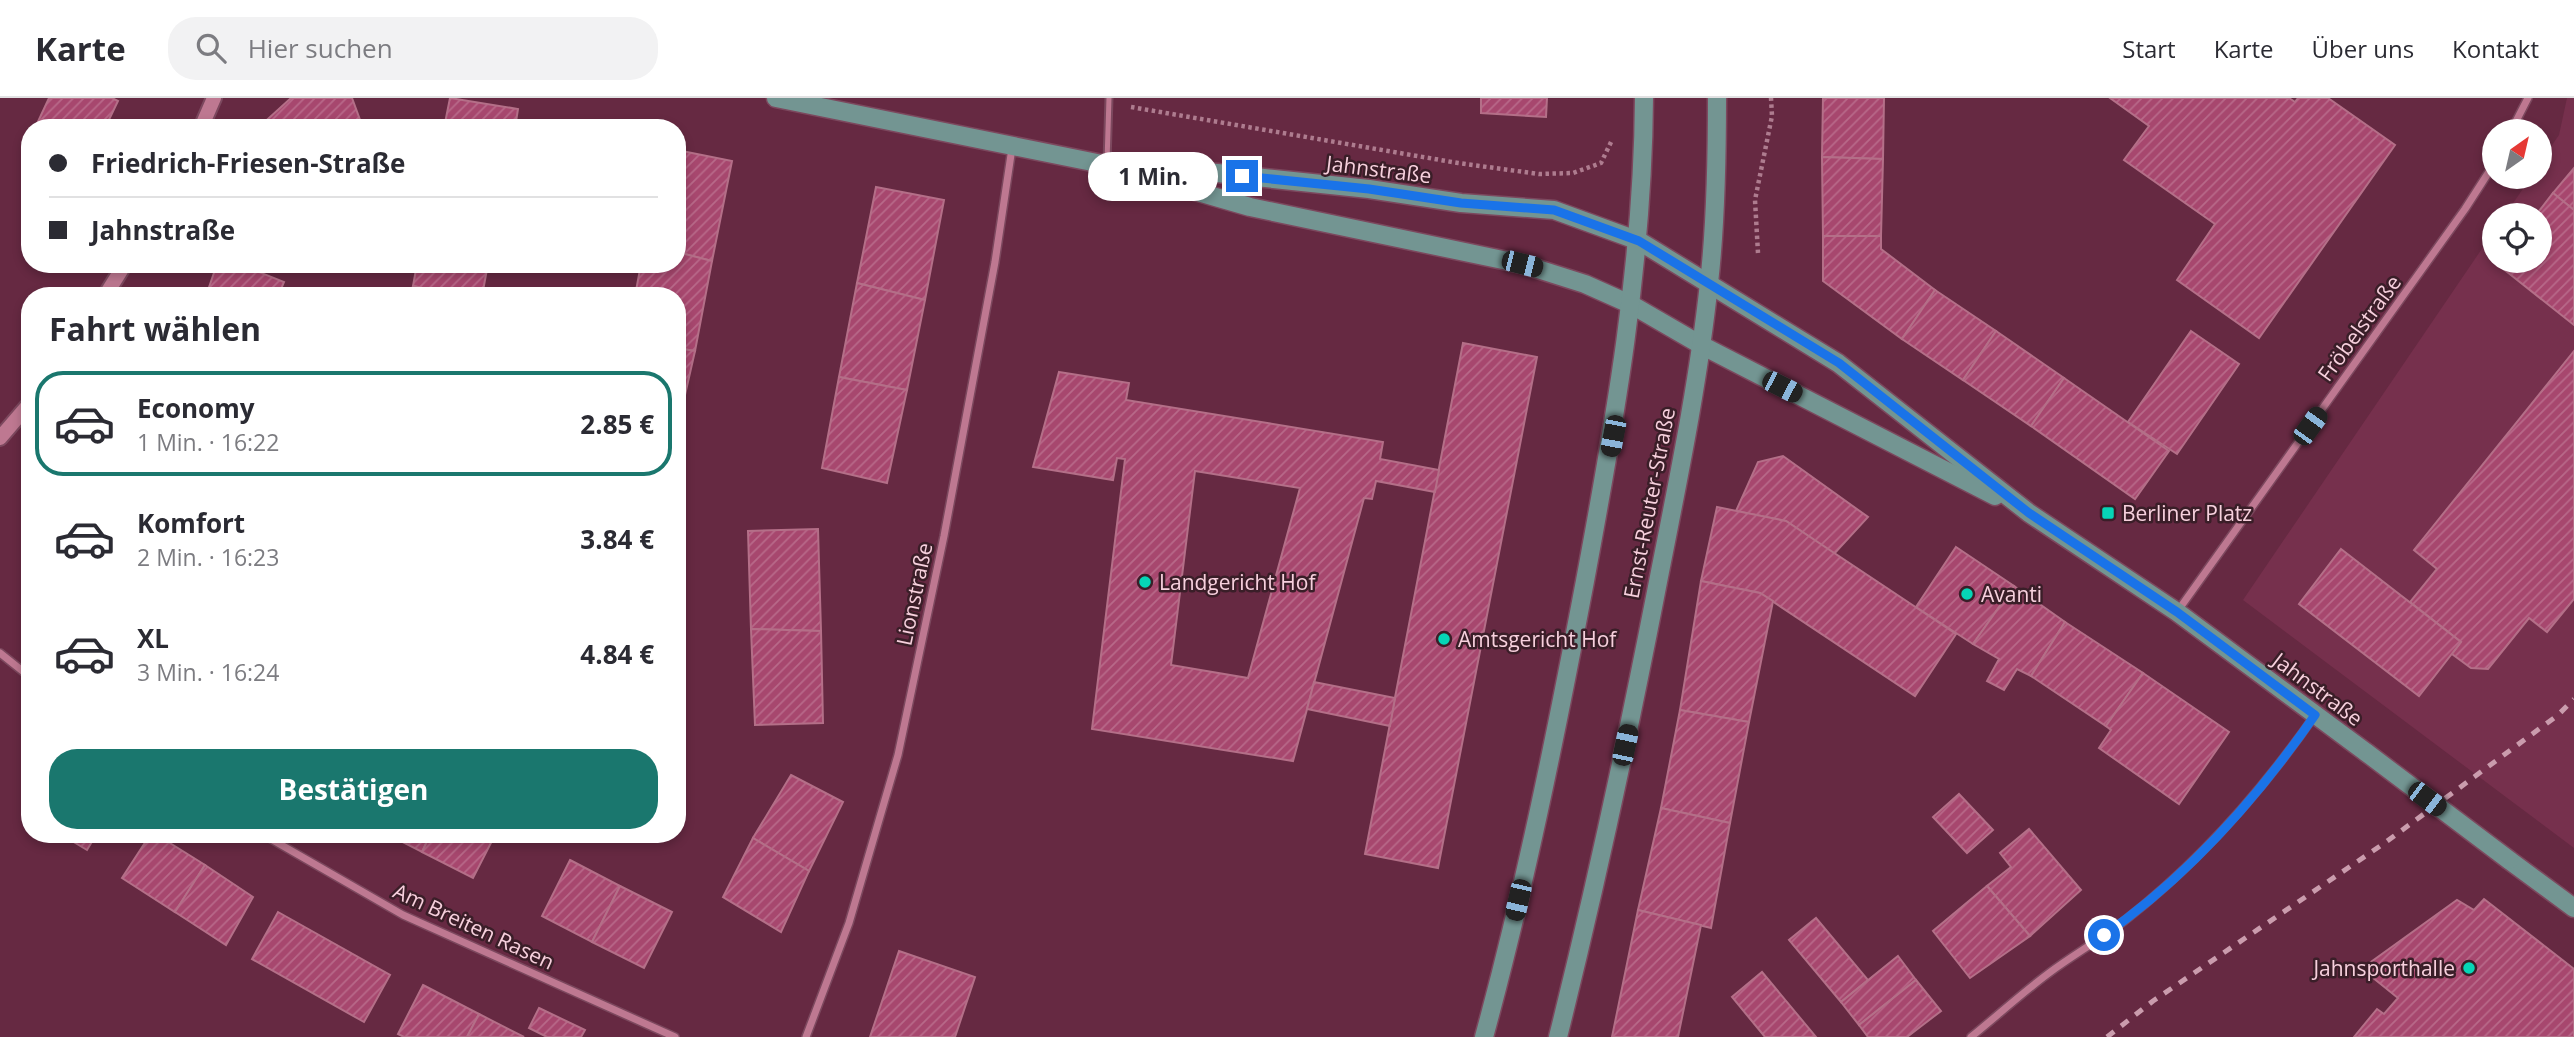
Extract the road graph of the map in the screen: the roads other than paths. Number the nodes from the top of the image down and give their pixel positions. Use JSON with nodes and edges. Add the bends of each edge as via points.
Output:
{"nodes":[{"id":1,"x":214,"y":98,"type":"edge"},
{"id":2,"x":776,"y":98,"type":"edge"},
{"id":3,"x":1644,"y":98,"type":"edge"},
{"id":4,"x":1717,"y":98,"type":"edge"},
{"id":5,"x":2528,"y":98,"type":"edge"},
{"id":6,"x":1109,"y":101,"type":"edge"},
{"id":7,"x":205,"y":119,"type":"edge"},
{"id":8,"x":2517,"y":119,"type":"edge"},
{"id":9,"x":1012,"y":147,"type":"junction"},
{"id":10,"x":1107,"y":165,"type":"junction"},
{"id":11,"x":2482,"y":183,"type":"edge"},
{"id":12,"x":1639,"y":241,"type":"junction"},
{"id":13,"x":1710,"y":282,"type":"junction"},
{"id":14,"x":1632,"y":305,"type":"junction"},
{"id":15,"x":1701,"y":345,"type":"junction"},
{"id":16,"x":21,"y":414,"type":"edge"},
{"id":17,"x":0,"y":438,"type":"edge"},
{"id":18,"x":2029,"y":513,"type":"junction"},
{"id":19,"x":2177,"y":612,"type":"junction"},
{"id":20,"x":0,"y":653,"type":"edge"},
{"id":21,"x":21,"y":670,"type":"edge"},
{"id":22,"x":2315,"y":715,"type":"junction"},
{"id":23,"x":278,"y":843,"type":"edge"},
{"id":24,"x":2574,"y":908,"type":"edge"},
{"id":25,"x":675,"y":1037,"type":"edge"},
{"id":26,"x":806,"y":1037,"type":"edge"},
{"id":27,"x":1484,"y":1037,"type":"edge"},
{"id":28,"x":1558,"y":1037,"type":"edge"},
{"id":29,"x":1971,"y":1037,"type":"edge"}],
"edges":[{"from":1,"to":7,"type":"main road"},
{"from":2,"to":9,"type":"main road","name":"Jahnstraße"},
{"from":3,"to":12,"type":"main road"},
{"from":4,"to":13,"type":"main road"},
{"from":5,"to":8,"type":"street"},
{"from":6,"to":10,"type":"lane"},
{"from":9,"to":10,"type":"main road","name":"Jahnstraße"},
{"from":9,"to":26,"type":"street","name":"Lionstraße","via":[[944,536],[898,755],[849,923]]},
{"from":10,"to":12,"type":"main road","name":"Jahnstraße","via":[[1540,208]]},
{"from":10,"to":14,"type":"main road","name":"Jahnstraße","via":[[1250,207],[1547,271]]},
{"from":11,"to":19,"type":"street","name":"Fröbelstraße"},
{"from":12,"to":13,"type":"main road"},
{"from":12,"to":14,"type":"main road"},
{"from":13,"to":15,"type":"main road"},
{"from":13,"to":18,"type":"main road","name":"Jahnstraße","via":[[1839,363]]},
{"from":14,"to":15,"type":"main road"},
{"from":14,"to":27,"type":"main road","via":[[1613,436],[1567,680]]},
{"from":15,"to":18,"type":"main road","name":"Jahnstraße"},
{"from":15,"to":28,"type":"main road","name":"Ernst-Reuter-Straße","via":[[1636,696]]},
{"from":16,"to":17,"type":"main road"},
{"from":18,"to":19,"type":"main road","name":"Jahnstraße"},
{"from":19,"to":22,"type":"main road","name":"Jahnstraße"},
{"from":20,"to":21,"type":"street"},
{"from":22,"to":24,"type":"main road","name":"Jahnstraße","bridge":true},
{"from":22,"to":29,"type":"street","via":[[2229,822],[2175,877]]},
{"from":23,"to":25,"type":"street","name":"Am Breiten Rasen","via":[[402,915]]}]}
